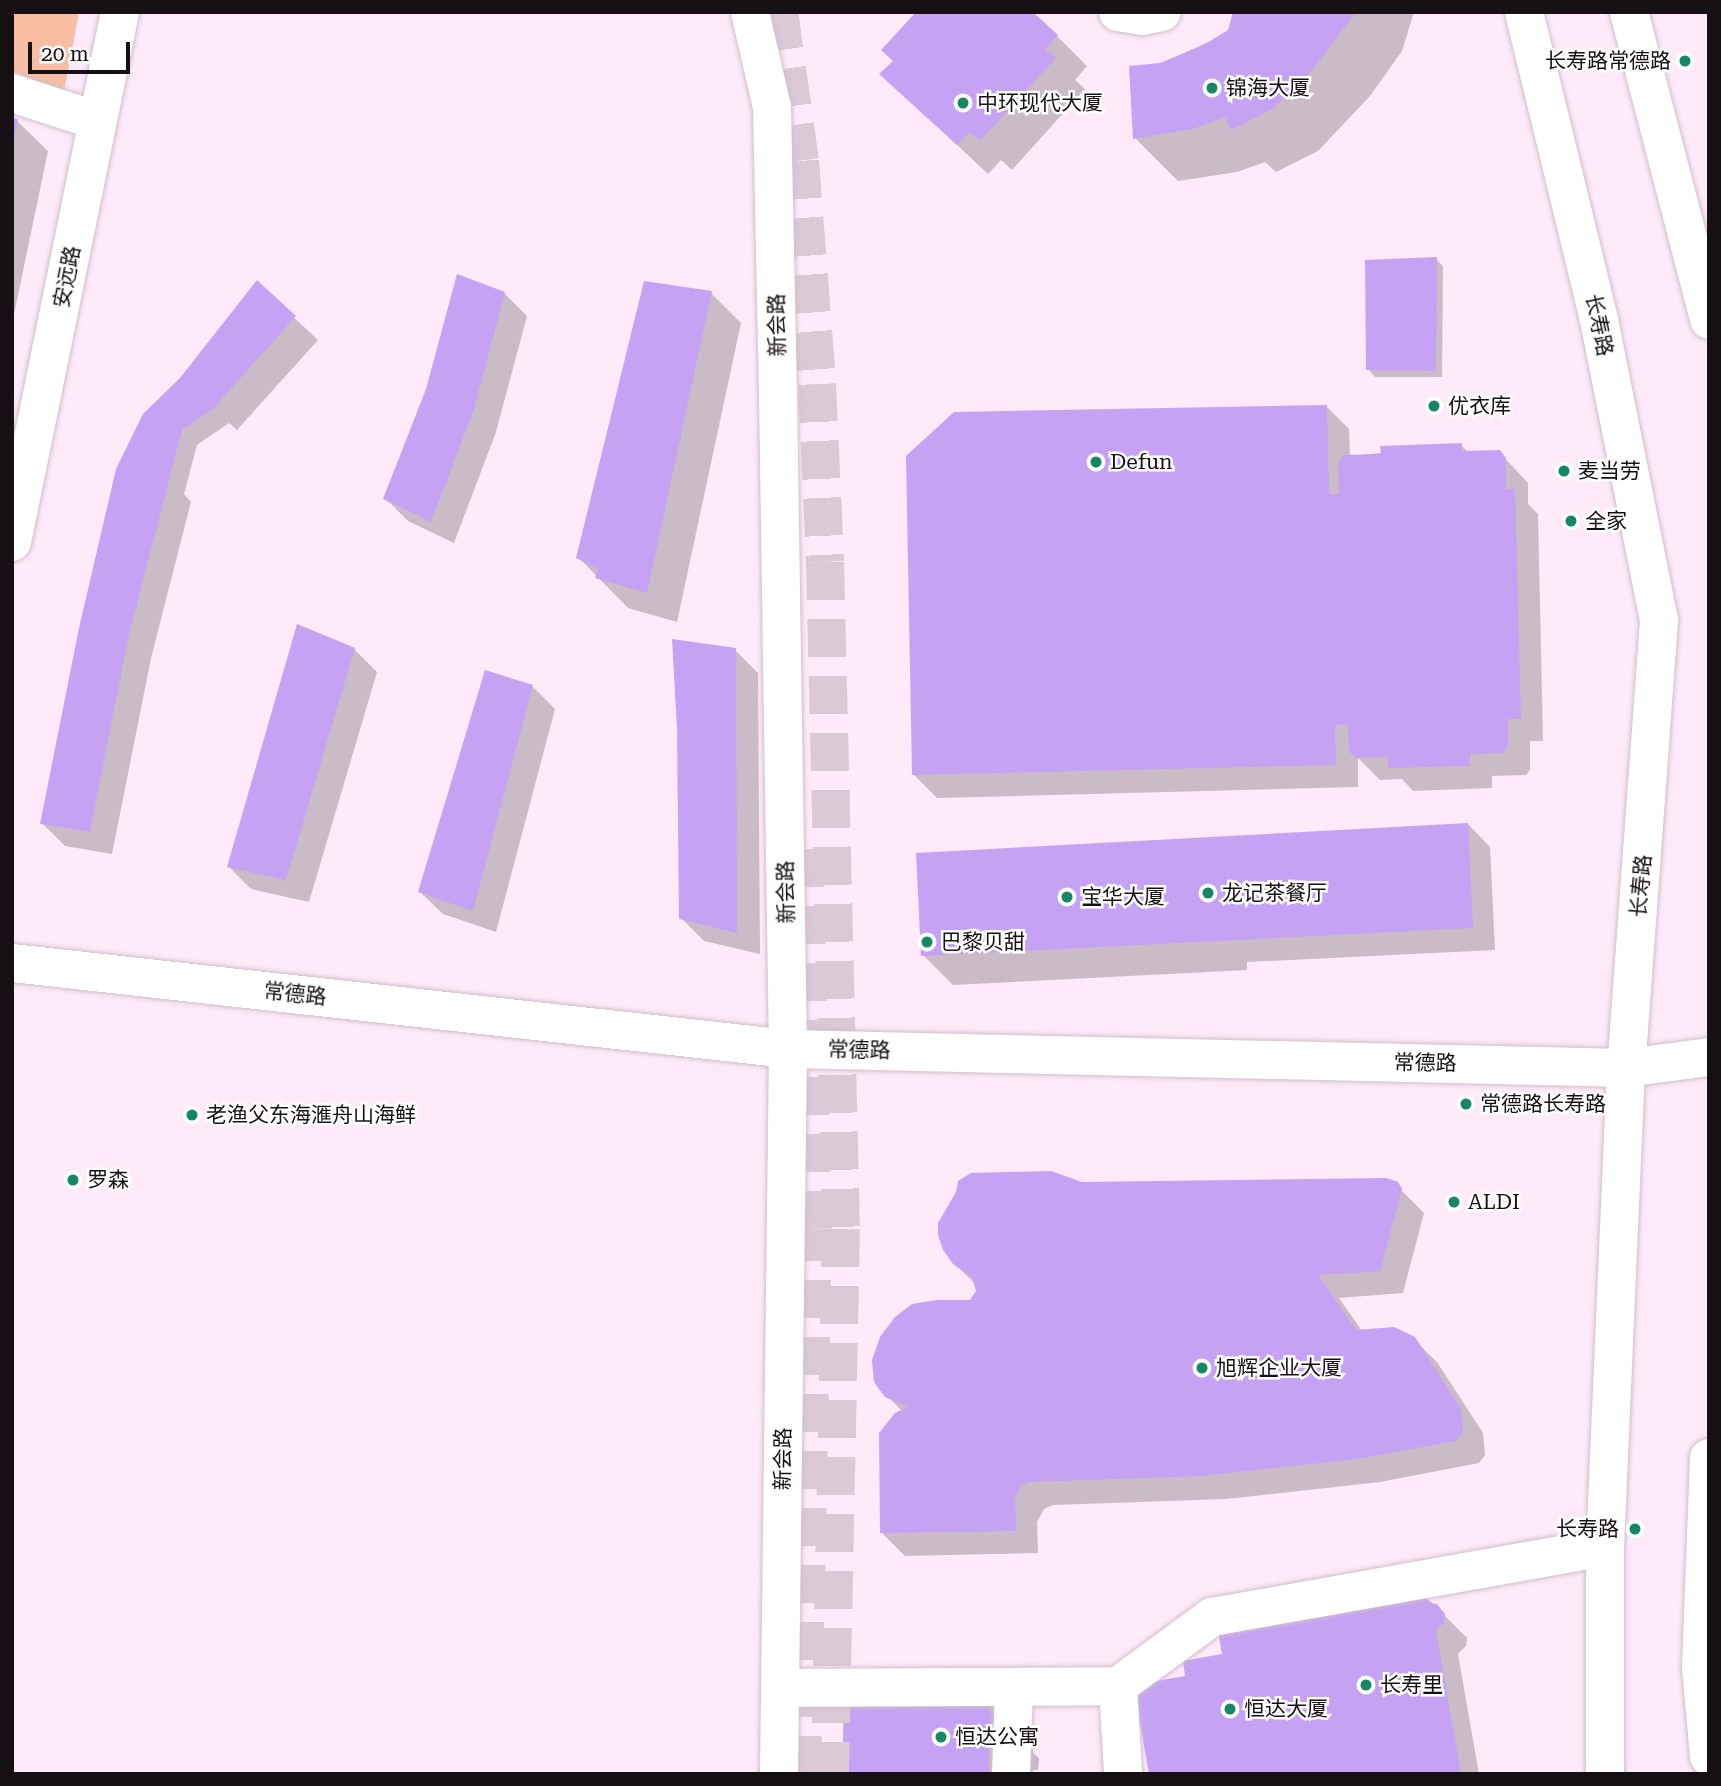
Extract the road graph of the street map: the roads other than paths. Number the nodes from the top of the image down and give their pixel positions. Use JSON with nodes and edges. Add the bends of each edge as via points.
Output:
{"nodes":[{"id":1,"x":120,"y":12,"type":"edge"},
{"id":2,"x":750,"y":12,"type":"edge"},
{"id":3,"x":1118,"y":12,"type":"edge"},
{"id":4,"x":1162,"y":12,"type":"edge"},
{"id":5,"x":1524,"y":12,"type":"edge"},
{"id":6,"x":1629,"y":12,"type":"edge"},
{"id":7,"x":12,"y":93,"type":"edge"},
{"id":8,"x":98,"y":121,"type":"junction"},
{"id":9,"x":1709,"y":320,"type":"edge"},
{"id":10,"x":12,"y":542,"type":"edge"},
{"id":11,"x":12,"y":963,"type":"edge"},
{"id":12,"x":788,"y":1049,"type":"junction"},
{"id":13,"x":1709,"y":1057,"type":"edge"},
{"id":14,"x":1626,"y":1068,"type":"junction"},
{"id":15,"x":1709,"y":1458,"type":"edge"},
{"id":16,"x":1605,"y":1547,"type":"junction"},
{"id":17,"x":1118,"y":1686,"type":"junction"},
{"id":18,"x":1014,"y":1687,"type":"junction"},
{"id":19,"x":780,"y":1688,"type":"junction"},
{"id":20,"x":1706,"y":1701,"type":"edge"},
{"id":21,"x":1709,"y":1756,"type":"edge"},
{"id":22,"x":779,"y":1774,"type":"edge"},
{"id":23,"x":1011,"y":1774,"type":"edge"},
{"id":24,"x":1123,"y":1774,"type":"edge"},
{"id":25,"x":1605,"y":1774,"type":"edge"}],
"edges":[{"from":1,"to":8,"type":"main road","name":"安远路"},
{"from":2,"to":12,"type":"main road","name":"新会路","via":[[772,107]]},
{"from":3,"to":4,"type":"main road","via":[[1143,16]]},
{"from":5,"to":14,"type":"main road","name":"长寿路","via":[[1599,320],[1659,621]]},
{"from":6,"to":9,"type":"main road"},
{"from":7,"to":8,"type":"main road"},
{"from":8,"to":10,"type":"main road","name":"安远路"},
{"from":11,"to":12,"type":"main road","name":"常德路"},
{"from":12,"to":14,"type":"main road","name":"常德路"},
{"from":12,"to":19,"type":"main road","name":"新会路"},
{"from":13,"to":14,"type":"main road","name":"常德路"},
{"from":14,"to":16,"type":"main road","name":"长寿路"},
{"from":15,"to":20,"type":"main road","via":[[1701,1667]]},
{"from":16,"to":17,"type":"main road","via":[[1212,1617]]},
{"from":16,"to":25,"type":"main road","name":"长寿路"},
{"from":17,"to":18,"type":"main road"},
{"from":17,"to":24,"type":"main road"},
{"from":18,"to":19,"type":"main road"},
{"from":18,"to":23,"type":"main road"},
{"from":19,"to":22,"type":"main road","name":"新会路"},
{"from":20,"to":21,"type":"main road"}]}
